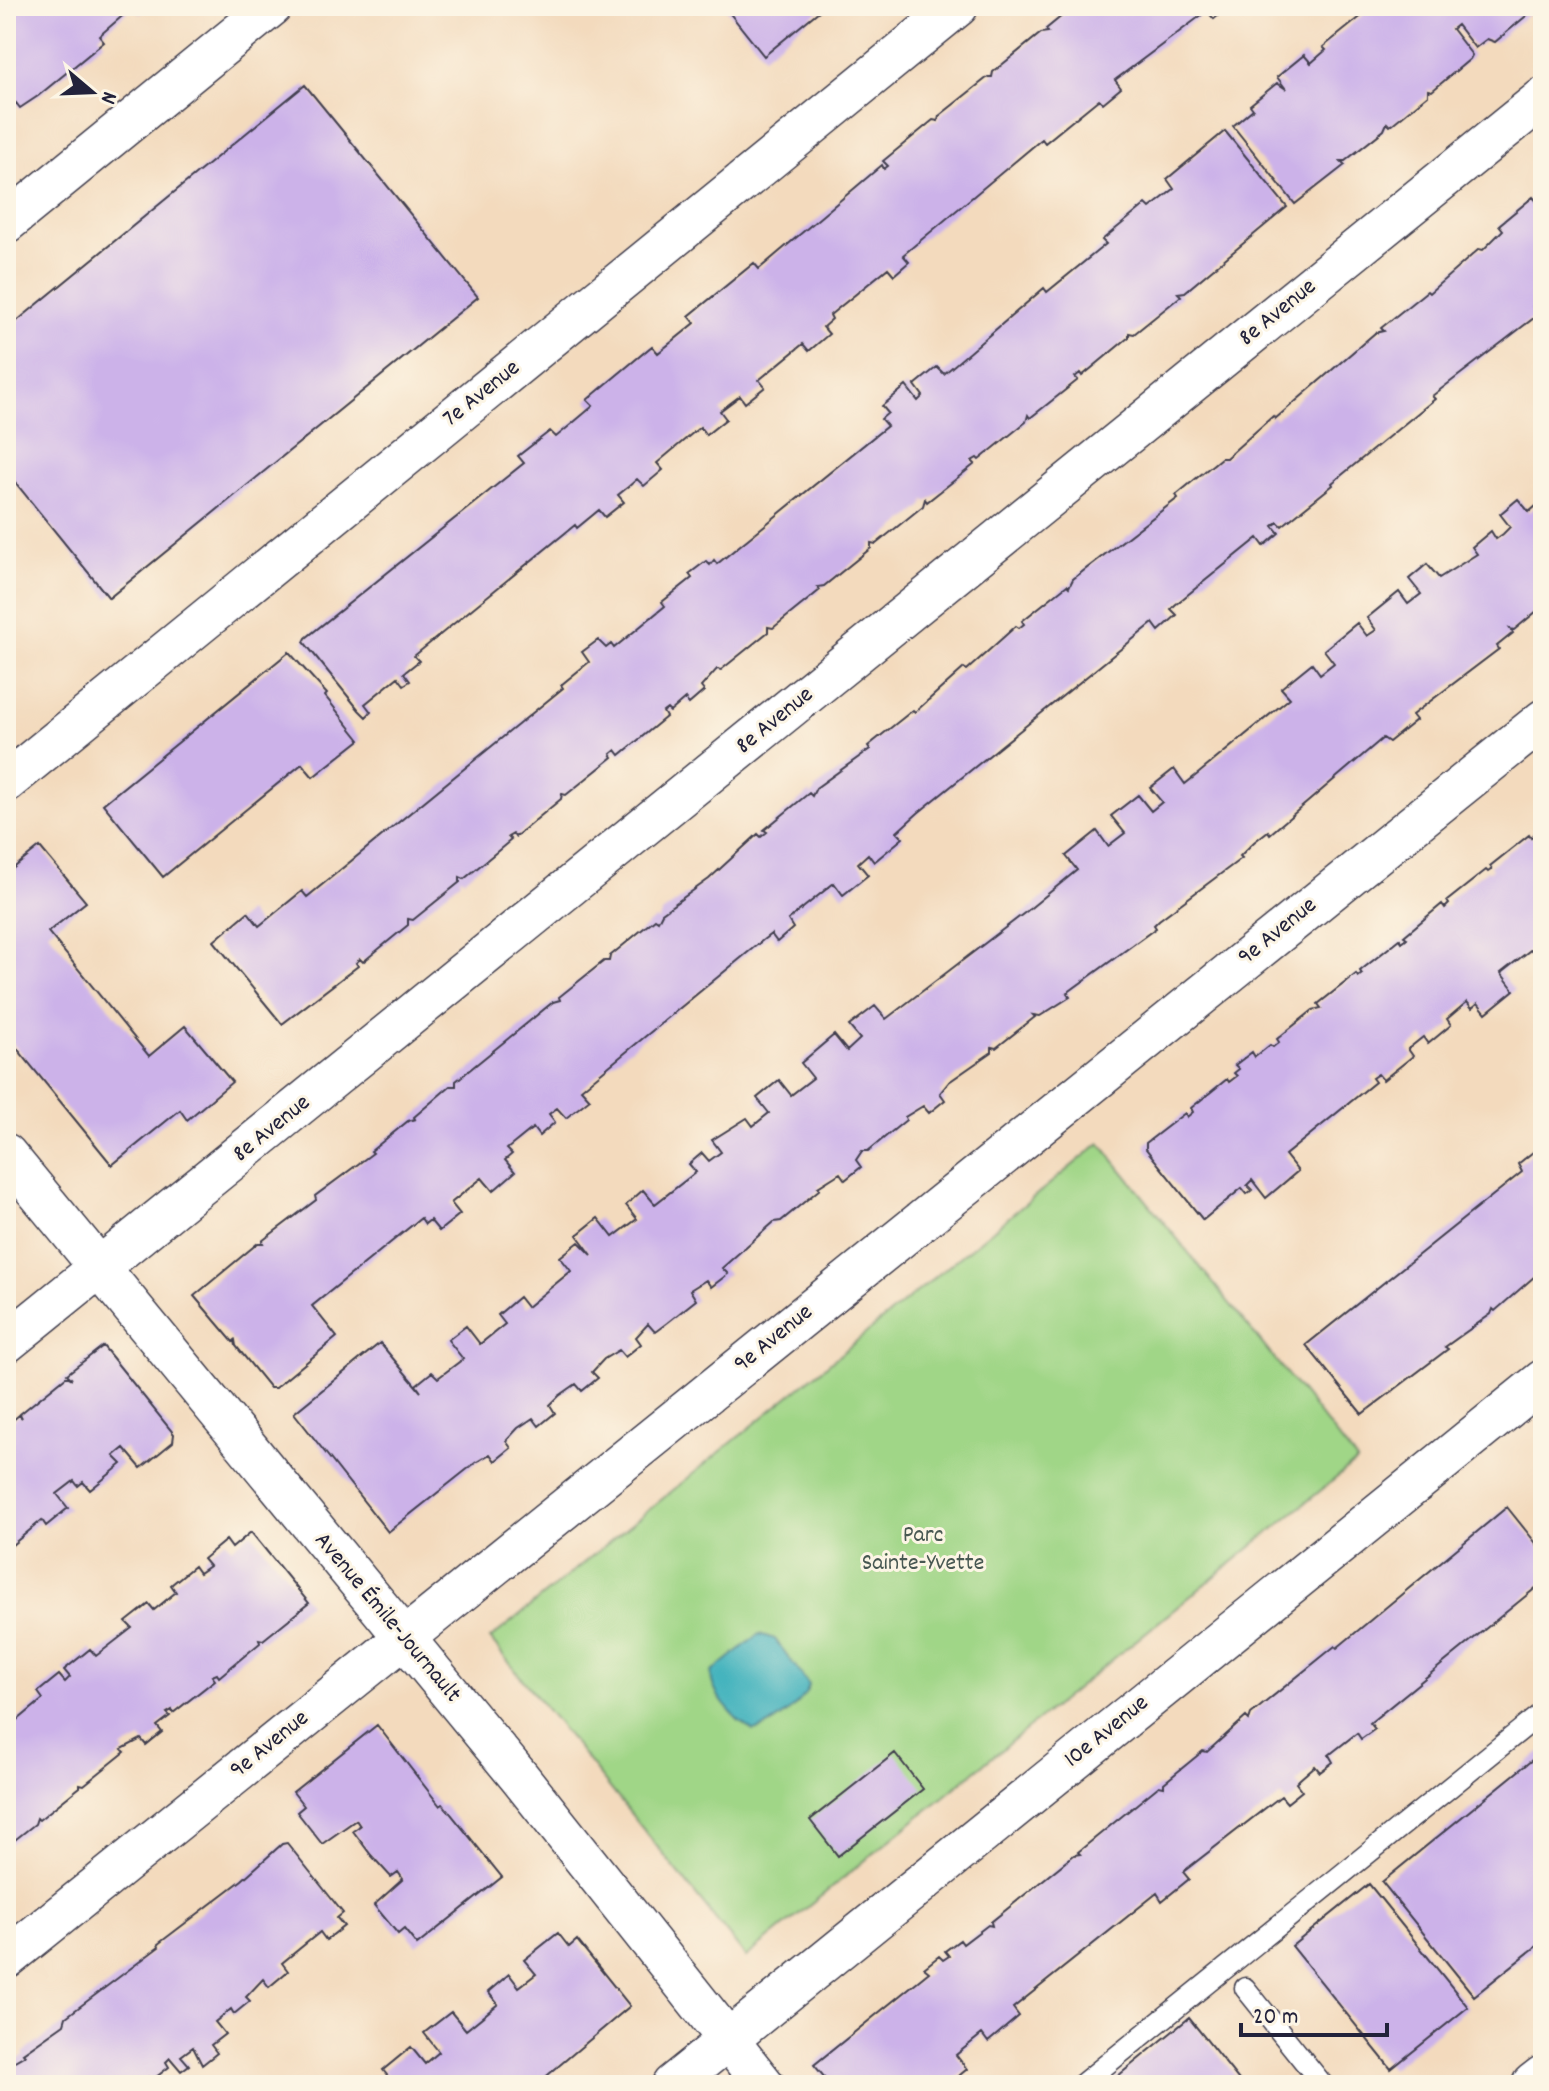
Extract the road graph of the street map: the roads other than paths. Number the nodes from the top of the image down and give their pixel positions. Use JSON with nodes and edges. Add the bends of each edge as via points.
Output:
{"nodes":[{"id":1,"x":272,"y":6,"type":"edge"},
{"id":2,"x":958,"y":6,"type":"edge"},
{"id":3,"x":1543,"y":98,"type":"edge"},
{"id":4,"x":6,"y":223,"type":"edge"},
{"id":5,"x":1543,"y":720,"type":"edge"},
{"id":6,"x":6,"y":782,"type":"edge"},
{"id":7,"x":6,"y":1154,"type":"edge"},
{"id":8,"x":98,"y":1270,"type":"junction"},
{"id":9,"x":6,"y":1343,"type":"edge"},
{"id":10,"x":1543,"y":1380,"type":"edge"},
{"id":11,"x":403,"y":1637,"type":"junction"},
{"id":12,"x":1543,"y":1712,"type":"edge"},
{"id":13,"x":6,"y":1959,"type":"edge"},
{"id":14,"x":1245,"y":1988,"type":"dead end"},
{"id":15,"x":728,"y":2040,"type":"junction"},
{"id":16,"x":1543,"y":2078,"type":"edge"},
{"id":17,"x":672,"y":2085,"type":"edge"},
{"id":18,"x":764,"y":2085,"type":"edge"},
{"id":19,"x":1081,"y":2085,"type":"edge"},
{"id":20,"x":1323,"y":2085,"type":"edge"},
{"id":21,"x":1534,"y":2085,"type":"edge"}],
"edges":[{"from":1,"to":4,"type":"street"},
{"from":2,"to":6,"type":"street","name":"7e Avenue"},
{"from":3,"to":8,"type":"street","name":"8e Avenue"},
{"from":5,"to":11,"type":"street","name":"9e Avenue"},
{"from":7,"to":8,"type":"street","name":"Avenue Émile-Journault"},
{"from":8,"to":9,"type":"street","name":"8e Avenue"},
{"from":8,"to":11,"type":"street","name":"Avenue Émile-Journault"},
{"from":10,"to":15,"type":"street","name":"10e Avenue"},
{"from":11,"to":13,"type":"street","name":"9e Avenue"},
{"from":11,"to":15,"type":"street","name":"Avenue Émile-Journault"},
{"from":12,"to":19,"type":"lane"},
{"from":14,"to":20,"type":"lane"},
{"from":15,"to":17,"type":"street","name":"10e Avenue"},
{"from":15,"to":18,"type":"street","name":"Avenue Émile-Journault"},
{"from":16,"to":21,"type":"main road"}]}
